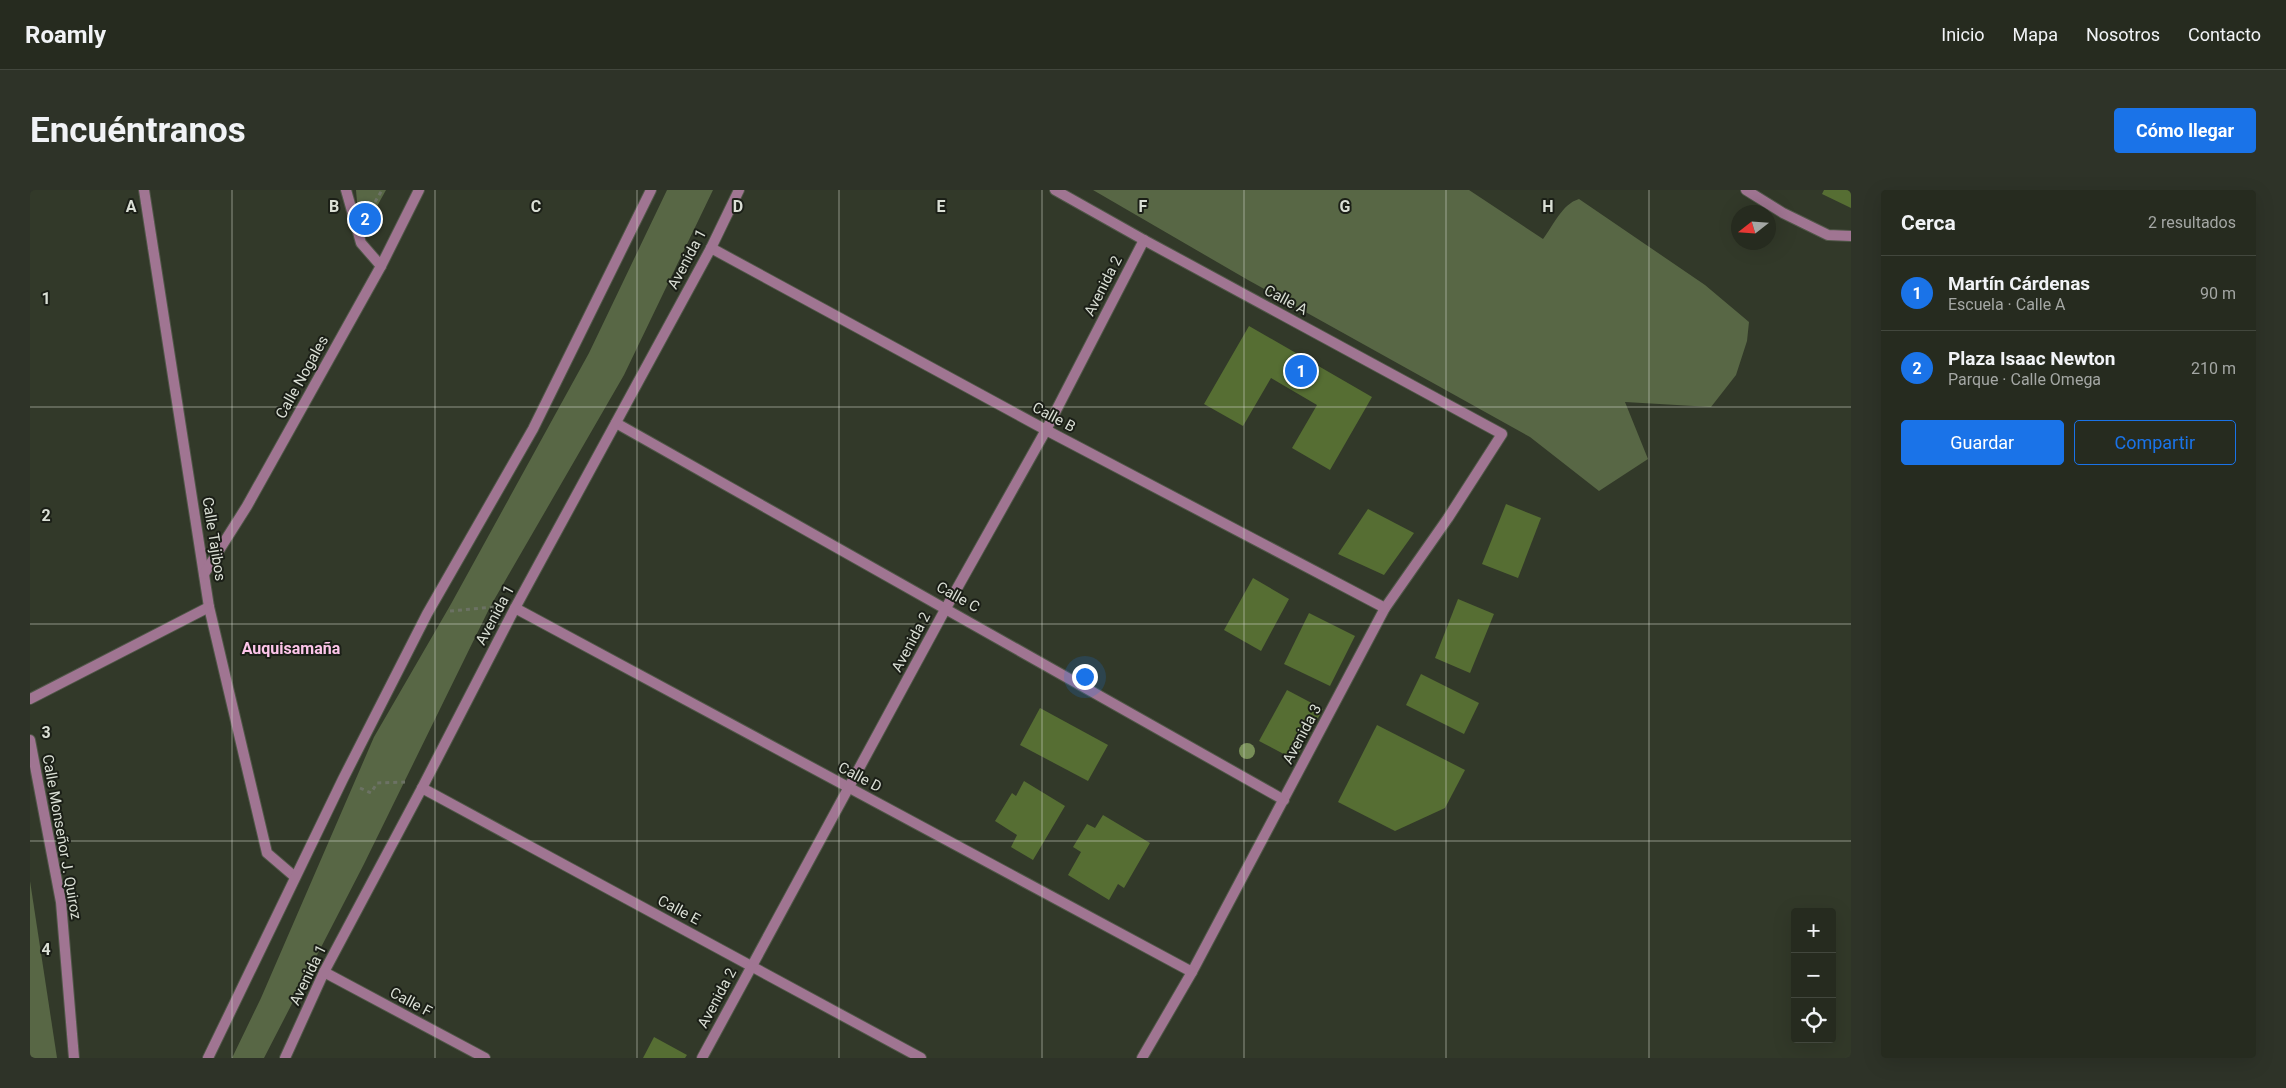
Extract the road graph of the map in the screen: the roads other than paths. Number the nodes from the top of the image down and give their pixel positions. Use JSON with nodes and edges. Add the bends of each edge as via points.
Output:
{"nodes":[{"id":1,"x":144,"y":190,"type":"edge"},
{"id":2,"x":346,"y":190,"type":"edge"},
{"id":3,"x":419,"y":190,"type":"edge"},
{"id":4,"x":651,"y":190,"type":"edge"},
{"id":5,"x":739,"y":190,"type":"edge"},
{"id":6,"x":1056,"y":190,"type":"edge"},
{"id":7,"x":1746,"y":190,"type":"edge"},
{"id":8,"x":1851,"y":236,"type":"edge"},
{"id":9,"x":1144,"y":240,"type":"junction"},
{"id":10,"x":711,"y":248,"type":"junction"},
{"id":11,"x":382,"y":266,"type":"junction"},
{"id":12,"x":616,"y":423,"type":"junction"},
{"id":13,"x":1046,"y":430,"type":"junction"},
{"id":14,"x":1502,"y":434,"type":"joint"},
{"id":15,"x":204,"y":574,"type":"junction"},
{"id":16,"x":210,"y":607,"type":"junction"},
{"id":17,"x":515,"y":608,"type":"junction"},
{"id":18,"x":946,"y":608,"type":"junction"},
{"id":19,"x":1386,"y":608,"type":"junction"},
{"id":20,"x":30,"y":699,"type":"edge"},
{"id":21,"x":30,"y":740,"type":"edge"},
{"id":22,"x":849,"y":787,"type":"junction"},
{"id":23,"x":422,"y":788,"type":"junction"},
{"id":24,"x":1284,"y":800,"type":"junction"},
{"id":25,"x":295,"y":877,"type":"junction"},
{"id":26,"x":751,"y":966,"type":"junction"},
{"id":27,"x":324,"y":972,"type":"junction"},
{"id":28,"x":1192,"y":972,"type":"junction"},
{"id":29,"x":74,"y":1058,"type":"edge"},
{"id":30,"x":208,"y":1058,"type":"edge"},
{"id":31,"x":285,"y":1058,"type":"edge"},
{"id":32,"x":484,"y":1058,"type":"edge"},
{"id":33,"x":702,"y":1058,"type":"edge"},
{"id":34,"x":921,"y":1058,"type":"edge"},
{"id":35,"x":1142,"y":1058,"type":"edge"}],
"edges":[{"from":1,"to":15,"type":"street","name":"Calle Tajibos"},
{"from":2,"to":11,"type":"street","via":[[361,243]]},
{"from":3,"to":11,"type":"street","name":"Calle Nogales"},
{"from":4,"to":25,"type":"street","via":[[533,429],[427,614]]},
{"from":5,"to":10,"type":"street","name":"Avenida 1"},
{"from":6,"to":9,"type":"street","name":"Calle A"},
{"from":7,"to":8,"type":"street","via":[[1828,235]]},
{"from":9,"to":13,"type":"street","name":"Avenida 2"},
{"from":9,"to":14,"type":"street","name":"Calle A"},
{"from":10,"to":12,"type":"street","name":"Avenida 1"},
{"from":10,"to":13,"type":"street","name":"Calle B"},
{"from":11,"to":15,"type":"street","name":"Calle Nogales","via":[[247,506]]},
{"from":12,"to":17,"type":"street","name":"Avenida 1"},
{"from":12,"to":18,"type":"street","name":"Calle C"},
{"from":13,"to":18,"type":"street","name":"Avenida 2"},
{"from":13,"to":19,"type":"street","name":"Calle B"},
{"from":14,"to":19,"type":"street","name":"Avenida 3"},
{"from":15,"to":16,"type":"street","name":"Calle Tajibos"},
{"from":16,"to":20,"type":"street"},
{"from":16,"to":25,"type":"street","name":"Calle Tajibos","via":[[267,853]]},
{"from":17,"to":22,"type":"street","name":"Calle D"},
{"from":17,"to":23,"type":"street","name":"Avenida 1"},
{"from":18,"to":22,"type":"street","name":"Avenida 2"},
{"from":18,"to":24,"type":"street","name":"Calle C"},
{"from":19,"to":24,"type":"street","name":"Avenida 3"},
{"from":21,"to":29,"type":"street","name":"Calle Monseñor J. Quiroz","via":[[61,902]]},
{"from":22,"to":26,"type":"street","name":"Avenida 2"},
{"from":22,"to":28,"type":"street","name":"Calle D"},
{"from":23,"to":26,"type":"street","name":"Calle E"},
{"from":23,"to":27,"type":"street","name":"Avenida 1"},
{"from":24,"to":28,"type":"street","name":"Avenida 3"},
{"from":25,"to":30,"type":"street"},
{"from":26,"to":33,"type":"street","name":"Avenida 2"},
{"from":26,"to":34,"type":"street","name":"Calle E"},
{"from":27,"to":31,"type":"street","name":"Avenida 1"},
{"from":27,"to":32,"type":"street","name":"Calle F"},
{"from":28,"to":35,"type":"street","name":"Avenida 3"}]}
